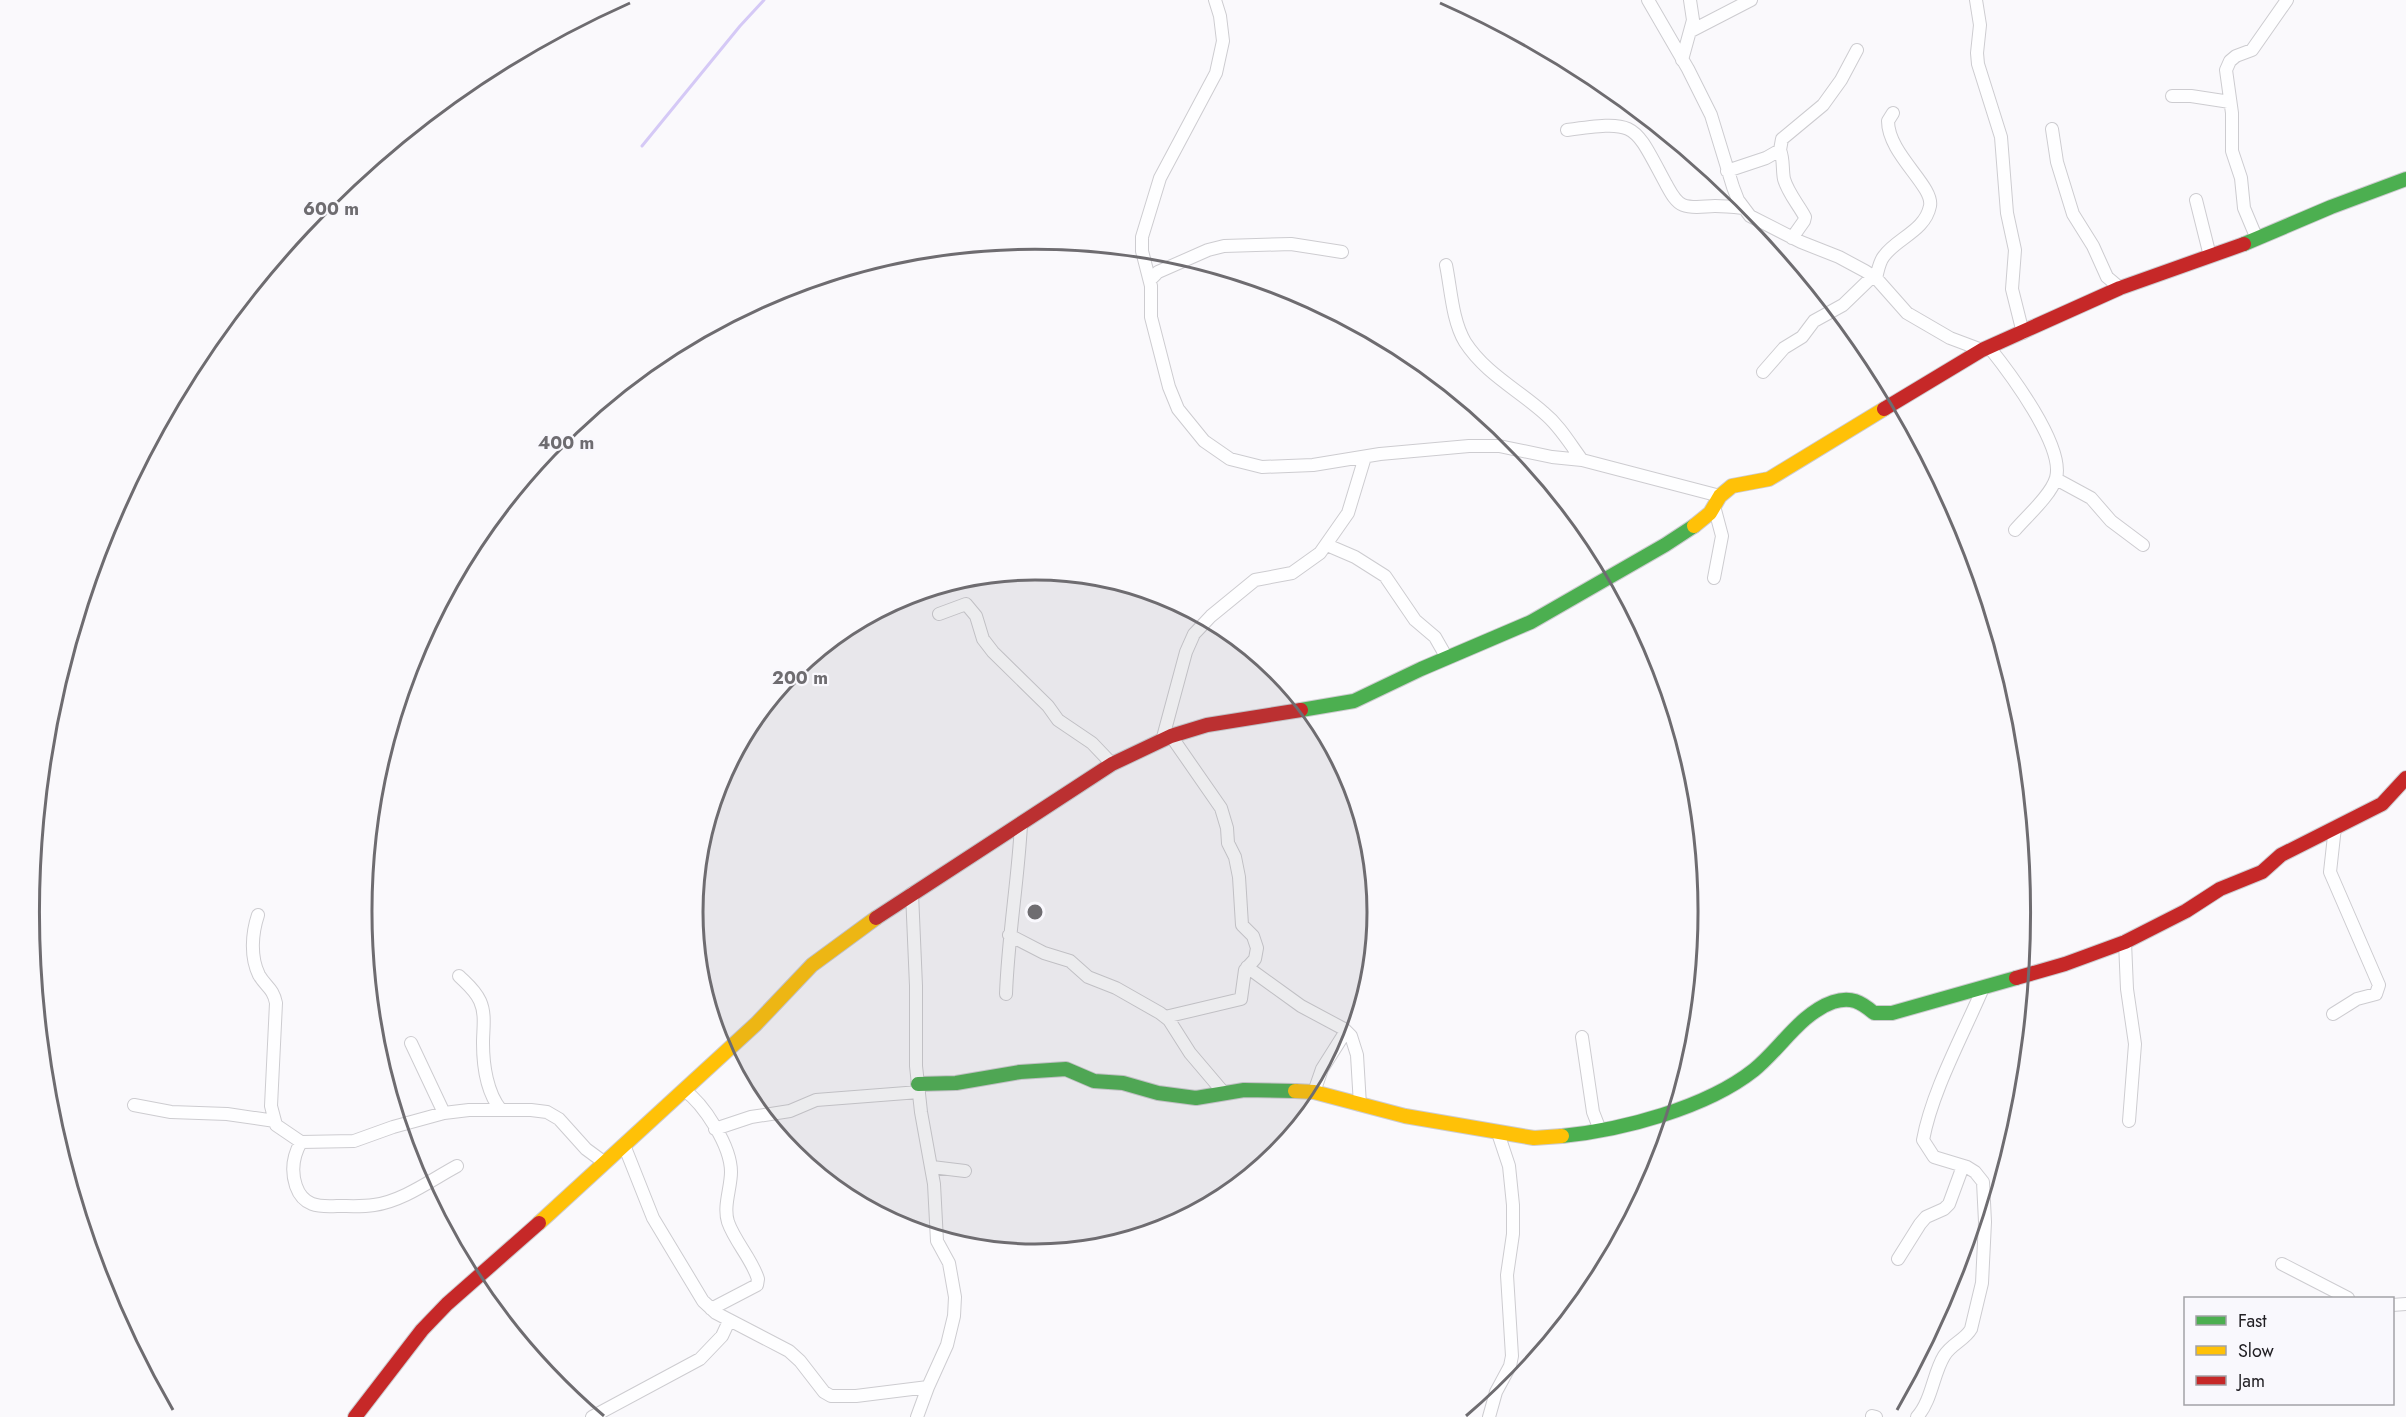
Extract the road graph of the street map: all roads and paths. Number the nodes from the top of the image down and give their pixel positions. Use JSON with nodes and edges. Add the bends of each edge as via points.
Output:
{"nodes":[{"id":1,"x":1215,"y":0,"type":"edge"},
{"id":2,"x":1648,"y":0,"type":"edge"},
{"id":3,"x":1690,"y":0,"type":"edge"},
{"id":4,"x":1751,"y":0,"type":"edge"},
{"id":5,"x":1976,"y":0,"type":"edge"},
{"id":6,"x":2287,"y":0,"type":"edge"},
{"id":7,"x":1691,"y":31,"type":"junction"},
{"id":8,"x":1857,"y":50,"type":"dead end"},
{"id":9,"x":1682,"y":60,"type":"junction"},
{"id":10,"x":2172,"y":96,"type":"dead end"},
{"id":11,"x":2230,"y":102,"type":"junction"},
{"id":12,"x":1893,"y":113,"type":"dead end"},
{"id":13,"x":2052,"y":129,"type":"dead end"},
{"id":14,"x":1567,"y":130,"type":"dead end"},
{"id":15,"x":1780,"y":150,"type":"junction"},
{"id":16,"x":1727,"y":171,"type":"junction"},
{"id":17,"x":2406,"y":178,"type":"edge"},
{"id":18,"x":2196,"y":200,"type":"dead end"},
{"id":19,"x":1743,"y":208,"type":"junction"},
{"id":20,"x":1792,"y":238,"type":"junction"},
{"id":21,"x":2257,"y":239,"type":"junction"},
{"id":22,"x":1342,"y":252,"type":"dead end"},
{"id":23,"x":2210,"y":256,"type":"junction"},
{"id":24,"x":1446,"y":265,"type":"dead end"},
{"id":25,"x":1875,"y":277,"type":"junction"},
{"id":26,"x":1150,"y":280,"type":"junction"},
{"id":27,"x":2120,"y":288,"type":"junction"},
{"id":28,"x":2023,"y":333,"type":"junction"},
{"id":29,"x":1985,"y":349,"type":"junction"},
{"id":30,"x":1763,"y":372,"type":"dead end"},
{"id":31,"x":1365,"y":457,"type":"junction"},
{"id":32,"x":1582,"y":460,"type":"junction"},
{"id":33,"x":2056,"y":478,"type":"junction"},
{"id":34,"x":1717,"y":501,"type":"junction"},
{"id":35,"x":2015,"y":530,"type":"dead end"},
{"id":36,"x":1327,"y":545,"type":"junction"},
{"id":37,"x":2143,"y":545,"type":"dead end"},
{"id":38,"x":1714,"y":578,"type":"dead end"},
{"id":39,"x":939,"y":614,"type":"dead end"},
{"id":40,"x":1447,"y":658,"type":"junction"},
{"id":41,"x":1166,"y":739,"type":"junction"},
{"id":42,"x":1112,"y":764,"type":"junction"},
{"id":43,"x":2406,"y":778,"type":"edge"},
{"id":44,"x":1021,"y":825,"type":"junction"},
{"id":45,"x":2335,"y":827,"type":"junction"},
{"id":46,"x":912,"y":893,"type":"junction"},
{"id":47,"x":258,"y":915,"type":"dead end"},
{"id":48,"x":1009,"y":935,"type":"junction"},
{"id":49,"x":2125,"y":942,"type":"junction"},
{"id":50,"x":1247,"y":967,"type":"junction"},
{"id":51,"x":459,"y":976,"type":"dead end"},
{"id":52,"x":1983,"y":988,"type":"junction"},
{"id":53,"x":1006,"y":994,"type":"dead end"},
{"id":54,"x":2333,"y":1014,"type":"dead end"},
{"id":55,"x":1165,"y":1017,"type":"junction"},
{"id":56,"x":1346,"y":1031,"type":"junction"},
{"id":57,"x":1582,"y":1037,"type":"dead end"},
{"id":58,"x":411,"y":1043,"type":"dead end"},
{"id":59,"x":918,"y":1088,"type":"junction"},
{"id":60,"x":684,"y":1090,"type":"junction"},
{"id":61,"x":1314,"y":1092,"type":"junction"},
{"id":62,"x":1224,"y":1093,"type":"junction"},
{"id":63,"x":134,"y":1105,"type":"dead end"},
{"id":64,"x":1360,"y":1105,"type":"junction"},
{"id":65,"x":501,"y":1110,"type":"junction"},
{"id":66,"x":444,"y":1113,"type":"junction"},
{"id":67,"x":2128,"y":1121,"type":"dead end"},
{"id":68,"x":275,"y":1122,"type":"junction"},
{"id":69,"x":715,"y":1129,"type":"junction"},
{"id":70,"x":1600,"y":1130,"type":"junction"},
{"id":71,"x":1498,"y":1133,"type":"junction"},
{"id":72,"x":301,"y":1142,"type":"junction"},
{"id":73,"x":624,"y":1145,"type":"junction"},
{"id":74,"x":605,"y":1163,"type":"junction"},
{"id":75,"x":457,"y":1166,"type":"dead end"},
{"id":76,"x":1963,"y":1166,"type":"junction"},
{"id":77,"x":932,"y":1167,"type":"junction"},
{"id":78,"x":965,"y":1171,"type":"dead end"},
{"id":79,"x":1898,"y":1258,"type":"dead end"},
{"id":80,"x":2282,"y":1264,"type":"dead end"},
{"id":81,"x":2344,"y":1297,"type":"edge"},
{"id":82,"x":711,"y":1309,"type":"junction"},
{"id":83,"x":729,"y":1321,"type":"junction"},
{"id":84,"x":928,"y":1386,"type":"junction"},
{"id":85,"x":355,"y":1417,"type":"edge"},
{"id":86,"x":592,"y":1417,"type":"edge"},
{"id":87,"x":917,"y":1417,"type":"edge"},
{"id":88,"x":1489,"y":1417,"type":"edge"},
{"id":89,"x":1917,"y":1417,"type":"edge"}],
"edges":[{"from":1,"to":26,"type":"street","via":[[1223,41],[1216,73],[1160,178],[1142,237]]},
{"from":2,"to":9,"type":"street"},
{"from":3,"to":7,"type":"street"},
{"from":4,"to":7,"type":"street"},
{"from":5,"to":28,"type":"street","via":[[1980,25],[1978,64],[2001,137],[2007,213],[2015,250],[2012,289]]},
{"from":6,"to":11,"type":"street","via":[[2252,50],[2230,61],[2226,81]]},
{"from":7,"to":9,"type":"street"},
{"from":8,"to":15,"type":"street","via":[[1823,105],[1782,139]]},
{"from":9,"to":16,"type":"street","via":[[1711,115]]},
{"from":10,"to":11,"type":"street"},
{"from":11,"to":21,"type":"street","via":[[2232,151],[2241,178],[2244,208]]},
{"from":12,"to":25,"type":"street","via":[[1888,121],[1891,141],[1931,202],[1919,226],[1884,255]]},
{"from":13,"to":27,"type":"street","via":[[2057,162],[2073,214],[2108,277]]},
{"from":14,"to":19,"type":"street","via":[[1624,126],[1641,139],[1681,204]]},
{"from":15,"to":16,"type":"street"},
{"from":15,"to":20,"type":"street","via":[[1789,190],[1805,217]]},
{"from":16,"to":19,"type":"street"},
{"from":17,"to":21,"type":"street"},
{"from":18,"to":23,"type":"street"},
{"from":19,"to":20,"type":"street","via":[[1760,222]]},
{"from":20,"to":25,"type":"street"},
{"from":21,"to":23,"type":"street"},
{"from":22,"to":26,"type":"street","via":[[1291,244],[1224,246],[1158,272]]},
{"from":23,"to":27,"type":"street"},
{"from":24,"to":32,"type":"street","via":[[1465,341],[1484,366],[1545,413]]},
{"from":25,"to":29,"type":"street","via":[[1907,313],[1950,338]]},
{"from":25,"to":30,"type":"street","via":[[1843,305],[1814,321]]},
{"from":26,"to":31,"type":"street","via":[[1151,317],[1169,387],[1178,409],[1204,441],[1230,459],[1262,467]]},
{"from":27,"to":28,"type":"street"},
{"from":28,"to":29,"type":"street"},
{"from":29,"to":33,"type":"street","via":[[2009,372],[2042,425],[2055,462]]},
{"from":29,"to":34,"type":"street","via":[[1769,479],[1732,486]]},
{"from":31,"to":32,"type":"street","via":[[1499,446]]},
{"from":31,"to":36,"type":"street","via":[[1348,513]]},
{"from":32,"to":34,"type":"street"},
{"from":33,"to":35,"type":"street"},
{"from":33,"to":37,"type":"street","via":[[2091,498],[2111,521]]},
{"from":34,"to":38,"type":"street","via":[[1722,536]]},
{"from":34,"to":40,"type":"street","via":[[1701,521],[1665,545],[1542,616]]},
{"from":36,"to":40,"type":"street","via":[[1354,556],[1385,576],[1415,620],[1435,637]]},
{"from":36,"to":41,"type":"street","via":[[1292,573],[1255,580],[1194,634],[1186,652]]},
{"from":39,"to":42,"type":"street","via":[[966,604],[971,608],[983,639],[993,652],[1058,720],[1092,743]]},
{"from":40,"to":41,"type":"street","via":[[1354,701],[1207,725]]},
{"from":41,"to":42,"type":"street"},
{"from":41,"to":50,"type":"street","via":[[1221,808],[1239,877],[1242,925],[1257,948],[1255,959]]},
{"from":42,"to":44,"type":"street"},
{"from":43,"to":45,"type":"street","via":[[2382,804]]},
{"from":44,"to":46,"type":"street"},
{"from":44,"to":48,"type":"street"},
{"from":45,"to":49,"type":"street","via":[[2281,855],[2262,872],[2220,889]]},
{"from":45,"to":54,"type":"street","via":[[2330,872],[2379,986],[2376,994],[2357,999]]},
{"from":46,"to":59,"type":"street"},
{"from":46,"to":60,"type":"street","via":[[812,965],[756,1024]]},
{"from":47,"to":68,"type":"street","via":[[252,938],[256,964],[276,1003],[271,1083]]},
{"from":48,"to":53,"type":"street"},
{"from":48,"to":55,"type":"street","via":[[1070,961],[1088,977],[1124,992]]},
{"from":49,"to":52,"type":"street"},
{"from":49,"to":67,"type":"street","via":[[2135,1044]]},
{"from":50,"to":55,"type":"street","via":[[1241,999]]},
{"from":50,"to":56,"type":"street","via":[[1301,1006]]},
{"from":51,"to":65,"type":"street","via":[[481,1002],[484,1069]]},
{"from":52,"to":70,"type":"street","via":[[1884,1014],[1851,999],[1833,1002],[1813,1013],[1754,1070],[1716,1094],[1638,1123]]},
{"from":52,"to":76,"type":"street","via":[[1947,1070],[1923,1140],[1934,1157]]},
{"from":55,"to":62,"type":"street"},
{"from":56,"to":61,"type":"street","via":[[1322,1069]]},
{"from":56,"to":64,"type":"street","via":[[1352,1036],[1357,1055]]},
{"from":57,"to":70,"type":"street","via":[[1593,1112]]},
{"from":58,"to":66,"type":"street"},
{"from":59,"to":62,"type":"street","via":[[1066,1069],[1094,1082],[1122,1083],[1158,1093],[1196,1098]]},
{"from":59,"to":69,"type":"street","via":[[816,1101]]},
{"from":59,"to":77,"type":"street"},
{"from":60,"to":69,"type":"street","via":[[696,1098]]},
{"from":60,"to":73,"type":"street"},
{"from":61,"to":62,"type":"street"},
{"from":61,"to":64,"type":"street"},
{"from":63,"to":68,"type":"street"},
{"from":64,"to":71,"type":"street"},
{"from":65,"to":66,"type":"street"},
{"from":65,"to":74,"type":"street","via":[[547,1112]]},
{"from":66,"to":72,"type":"street","via":[[354,1141]]},
{"from":68,"to":72,"type":"street"},
{"from":69,"to":82,"type":"street","via":[[731,1169],[728,1221],[758,1276],[758,1285]]},
{"from":70,"to":71,"type":"street","via":[[1534,1138]]},
{"from":71,"to":88,"type":"street","via":[[1509,1166],[1513,1205],[1507,1275],[1512,1356]]},
{"from":72,"to":75,"type":"street","via":[[295,1152],[295,1183],[304,1200],[313,1206],[375,1205]]},
{"from":73,"to":74,"type":"street"},
{"from":73,"to":82,"type":"street","via":[[653,1218]]},
{"from":74,"to":85,"type":"street","via":[[447,1304]]},
{"from":76,"to":79,"type":"street","via":[[1949,1204],[1926,1217]]},
{"from":76,"to":89,"type":"street","via":[[1976,1172],[1983,1182],[1982,1283],[1971,1329],[1943,1357]]},
{"from":77,"to":78,"type":"street"},
{"from":77,"to":84,"type":"street","via":[[937,1241],[949,1263],[955,1297],[947,1345]]},
{"from":80,"to":81,"type":"street"},
{"from":82,"to":83,"type":"street"},
{"from":83,"to":84,"type":"street","via":[[789,1351],[831,1396]]},
{"from":83,"to":86,"type":"street","via":[[722,1336],[700,1359]]},
{"from":84,"to":87,"type":"street"}]}
